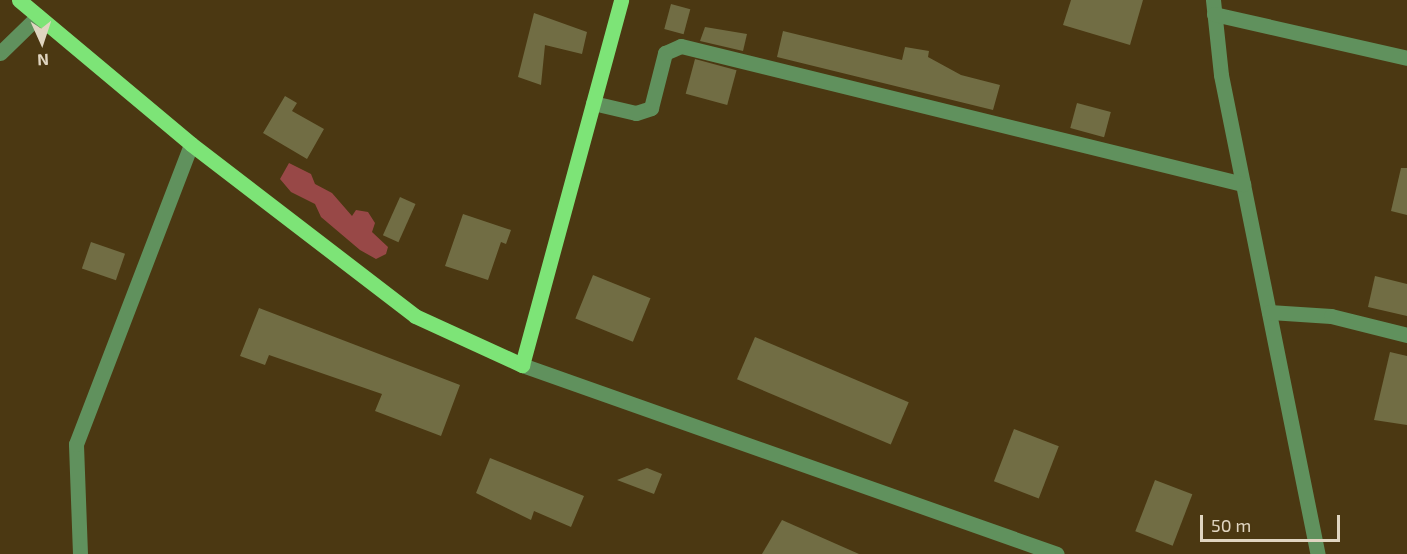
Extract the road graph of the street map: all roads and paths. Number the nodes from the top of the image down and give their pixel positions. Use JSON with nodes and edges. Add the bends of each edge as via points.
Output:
{"nodes":[{"id":1,"x":19,"y":0,"type":"edge"},
{"id":2,"x":621,"y":0,"type":"edge"},
{"id":3,"x":1214,"y":7,"type":"edge"},
{"id":4,"x":38,"y":16,"type":"junction"},
{"id":5,"x":0,"y":53,"type":"edge"},
{"id":6,"x":1407,"y":58,"type":"edge"},
{"id":7,"x":593,"y":103,"type":"junction"},
{"id":8,"x":190,"y":144,"type":"junction"},
{"id":9,"x":1243,"y":184,"type":"junction"},
{"id":10,"x":1269,"y":312,"type":"junction"},
{"id":11,"x":1407,"y":335,"type":"edge"},
{"id":12,"x":522,"y":365,"type":"junction"},
{"id":13,"x":80,"y":554,"type":"edge"},
{"id":14,"x":1057,"y":554,"type":"edge"},
{"id":15,"x":1318,"y":554,"type":"edge"}],
"edges":[{"from":1,"to":4,"type":"main road"},
{"from":2,"to":7,"type":"main road"},
{"from":3,"to":6,"type":"street"},
{"from":3,"to":9,"type":"street"},
{"from":4,"to":5,"type":"street"},
{"from":4,"to":8,"type":"main road"},
{"from":7,"to":9,"type":"street","via":[[636,113],[651,108],[665,53],[681,46]]},
{"from":7,"to":12,"type":"main road"},
{"from":8,"to":12,"type":"main road","via":[[415,316]]},
{"from":8,"to":13,"type":"street","via":[[76,444]]},
{"from":9,"to":10,"type":"street"},
{"from":10,"to":11,"type":"street","via":[[1331,316]]},
{"from":10,"to":15,"type":"street"},
{"from":12,"to":14,"type":"street"}]}
